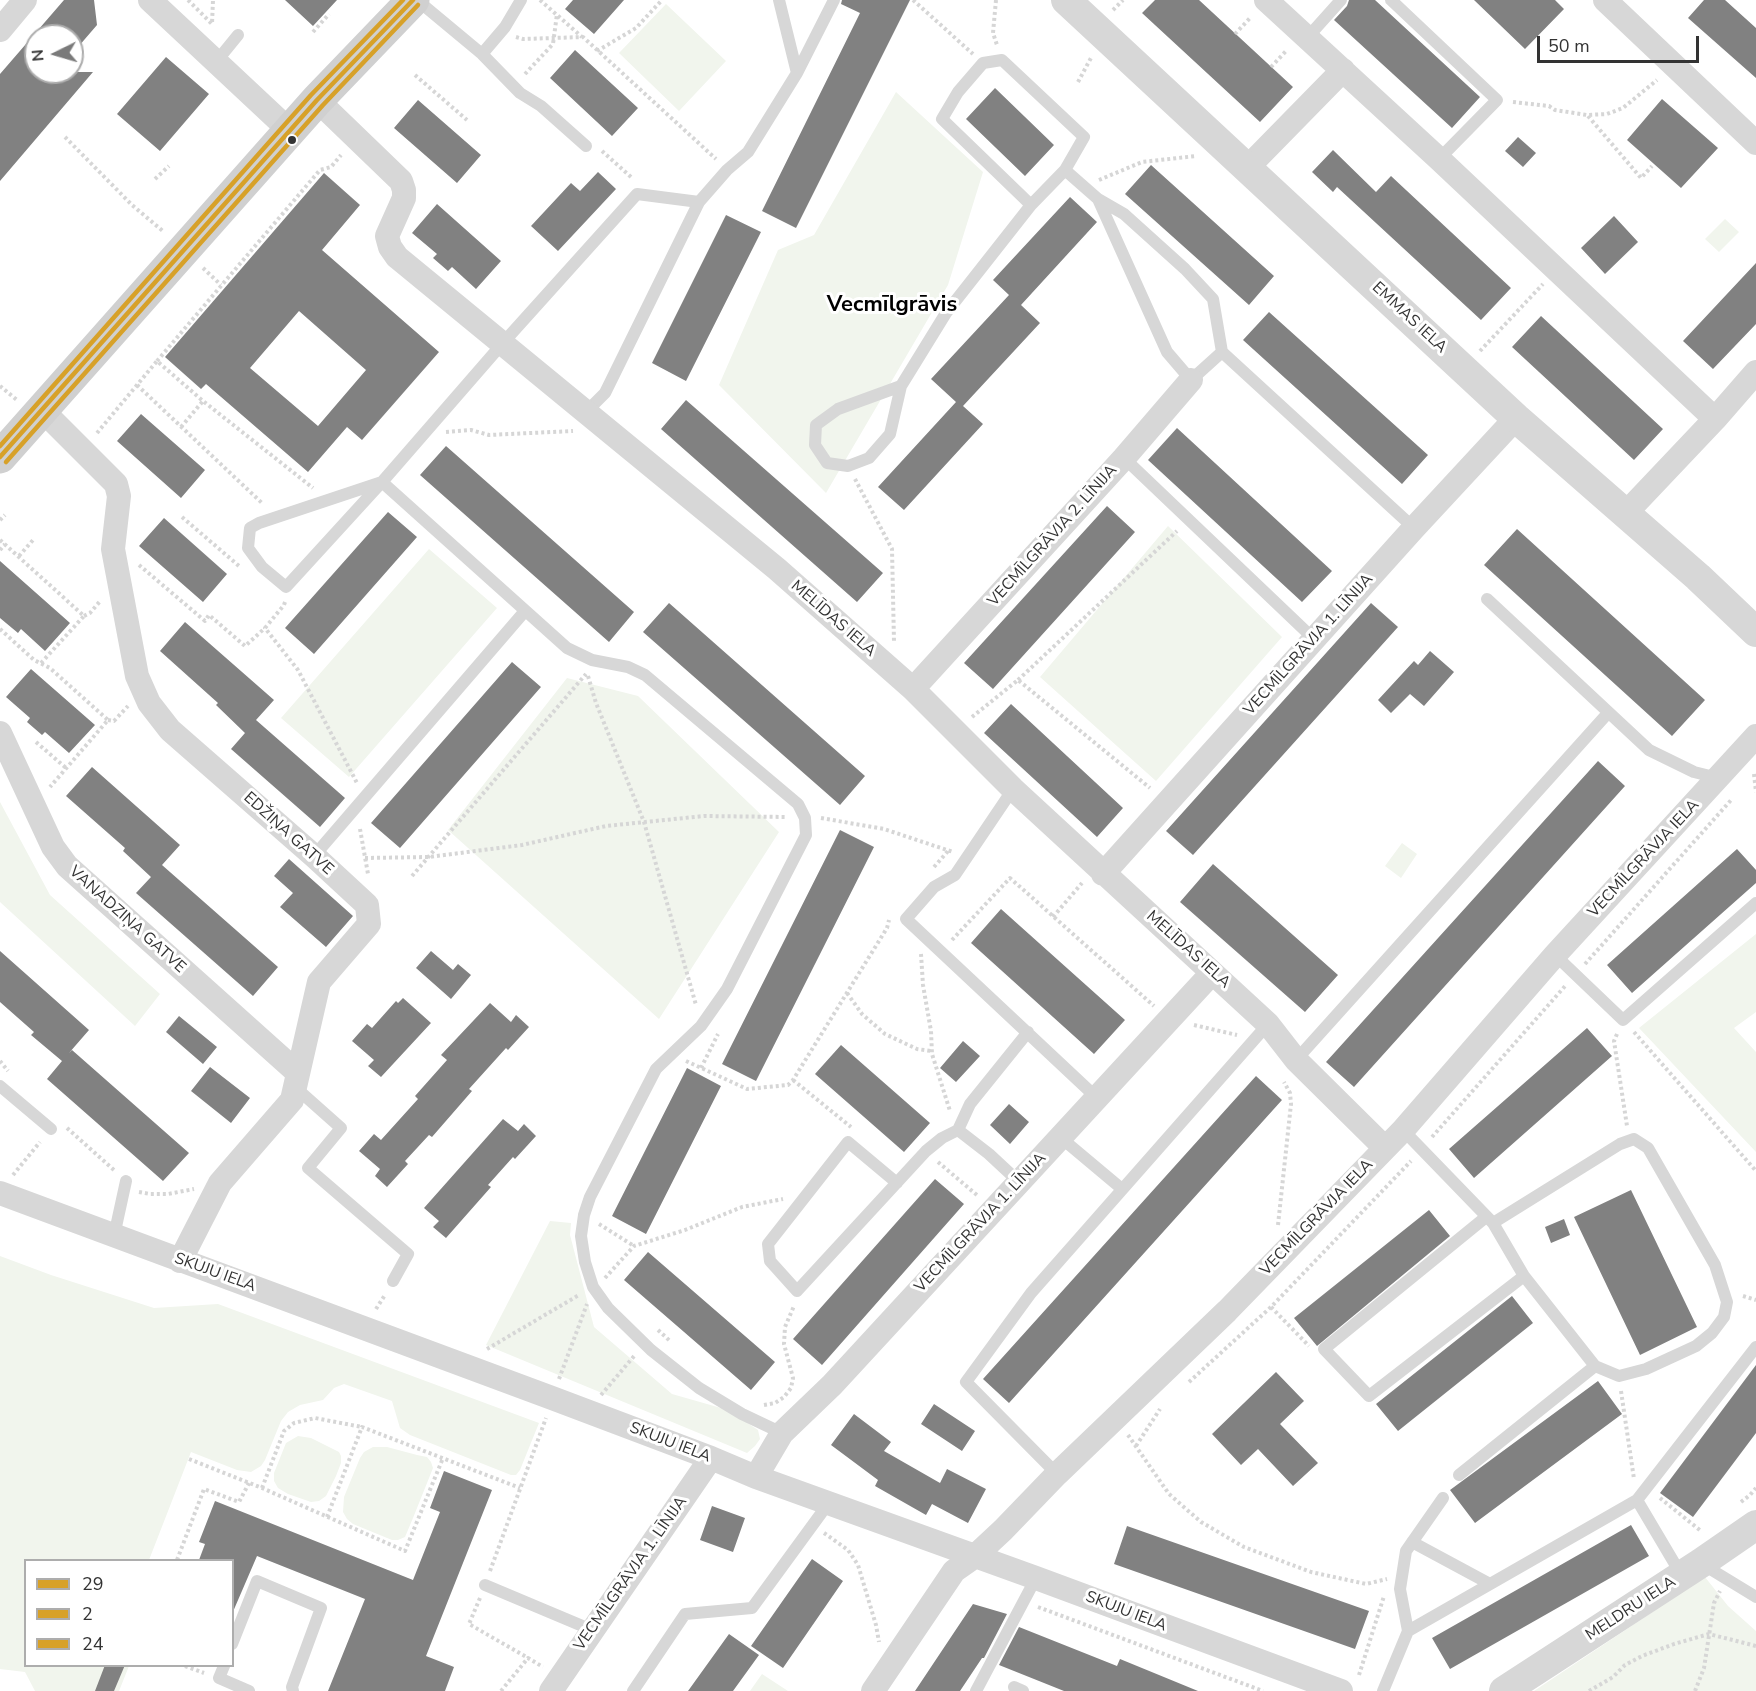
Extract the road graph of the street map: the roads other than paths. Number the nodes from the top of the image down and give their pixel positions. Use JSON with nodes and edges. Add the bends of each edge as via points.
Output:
{"nodes":[{"id":1,"x":26,"y":0,"type":"edge"},
{"id":2,"x":150,"y":0,"type":"edge"},
{"id":3,"x":415,"y":0,"type":"edge"},
{"id":4,"x":521,"y":0,"type":"edge"},
{"id":5,"x":779,"y":0,"type":"edge"},
{"id":6,"x":834,"y":0,"type":"edge"},
{"id":7,"x":1066,"y":0,"type":"edge"},
{"id":8,"x":1266,"y":0,"type":"edge"},
{"id":9,"x":1391,"y":0,"type":"edge"},
{"id":10,"x":1605,"y":0,"type":"edge"},
{"id":11,"x":1333,"y":3,"type":"edge"},
{"id":12,"x":0,"y":30,"type":"edge"},
{"id":13,"x":238,"y":35,"type":"dead end"},
{"id":14,"x":1307,"y":38,"type":"junction"},
{"id":15,"x":482,"y":54,"type":"junction"},
{"id":16,"x":216,"y":62,"type":"junction"},
{"id":17,"x":1343,"y":70,"type":"junction"},
{"id":18,"x":797,"y":73,"type":"junction"},
{"id":19,"x":317,"y":100,"type":"junction"},
{"id":20,"x":290,"y":131,"type":"junction"},
{"id":21,"x":1756,"y":143,"type":"edge"},
{"id":22,"x":586,"y":146,"type":"dead end"},
{"id":23,"x":1439,"y":159,"type":"junction"},
{"id":24,"x":1247,"y":168,"type":"junction"},
{"id":25,"x":1065,"y":170,"type":"junction"},
{"id":26,"x":1098,"y":199,"type":"junction"},
{"id":27,"x":699,"y":202,"type":"junction"},
{"id":28,"x":1031,"y":205,"type":"junction"},
{"id":29,"x":502,"y":344,"type":"junction"},
{"id":30,"x":1222,"y":352,"type":"junction"},
{"id":31,"x":1756,"y":372,"type":"edge"},
{"id":32,"x":1191,"y":380,"type":"junction"},
{"id":33,"x":901,"y":386,"type":"junction"},
{"id":34,"x":42,"y":410,"type":"junction"},
{"id":35,"x":590,"y":416,"type":"junction"},
{"id":36,"x":1516,"y":418,"type":"junction"},
{"id":37,"x":1715,"y":418,"type":"junction"},
{"id":38,"x":0,"y":457,"type":"edge"},
{"id":39,"x":1124,"y":458,"type":"junction"},
{"id":40,"x":382,"y":482,"type":"junction"},
{"id":41,"x":1624,"y":514,"type":"junction"},
{"id":42,"x":1414,"y":528,"type":"junction"},
{"id":43,"x":1487,"y":599,"type":"dead end"},
{"id":44,"x":525,"y":611,"type":"junction"},
{"id":45,"x":1756,"y":632,"type":"edge"},
{"id":46,"x":1315,"y":640,"type":"junction"},
{"id":47,"x":913,"y":689,"type":"junction"},
{"id":48,"x":1608,"y":713,"type":"junction"},
{"id":49,"x":0,"y":733,"type":"edge"},
{"id":50,"x":1756,"y":736,"type":"edge"},
{"id":51,"x":1729,"y":785,"type":"junction"},
{"id":52,"x":1013,"y":789,"type":"junction"},
{"id":53,"x":314,"y":856,"type":"junction"},
{"id":54,"x":1100,"y":870,"type":"junction"},
{"id":55,"x":1756,"y":903,"type":"edge"},
{"id":56,"x":1555,"y":955,"type":"junction"},
{"id":57,"x":1212,"y":973,"type":"junction"},
{"id":58,"x":1028,"y":1032,"type":"junction"},
{"id":59,"x":1261,"y":1032,"type":"junction"},
{"id":60,"x":1287,"y":1067,"type":"junction"},
{"id":61,"x":297,"y":1081,"type":"junction"},
{"id":62,"x":0,"y":1086,"type":"edge"},
{"id":63,"x":1097,"y":1098,"type":"junction"},
{"id":64,"x":51,"y":1129,"type":"road end"},
{"id":65,"x":958,"y":1130,"type":"junction"},
{"id":66,"x":1403,"y":1130,"type":"junction"},
{"id":67,"x":1060,"y":1137,"type":"junction"},
{"id":68,"x":1385,"y":1148,"type":"junction"},
{"id":69,"x":126,"y":1181,"type":"road end"},
{"id":70,"x":1018,"y":1181,"type":"junction"},
{"id":71,"x":897,"y":1183,"type":"junction"},
{"id":72,"x":4,"y":1187,"type":"edge"},
{"id":73,"x":1122,"y":1189,"type":"junction"},
{"id":74,"x":1489,"y":1220,"type":"junction"},
{"id":75,"x":114,"y":1236,"type":"junction"},
{"id":76,"x":180,"y":1261,"type":"junction"},
{"id":77,"x":1524,"y":1276,"type":"junction"},
{"id":78,"x":393,"y":1281,"type":"dead end"},
{"id":79,"x":1756,"y":1347,"type":"edge"},
{"id":80,"x":1595,"y":1366,"type":"junction"},
{"id":81,"x":782,"y":1433,"type":"junction"},
{"id":82,"x":711,"y":1458,"type":"junction"},
{"id":83,"x":1057,"y":1473,"type":"junction"},
{"id":84,"x":1459,"y":1475,"type":"dead end"},
{"id":85,"x":756,"y":1477,"type":"junction"},
{"id":86,"x":1443,"y":1498,"type":"dead end"},
{"id":87,"x":1637,"y":1500,"type":"junction"},
{"id":88,"x":828,"y":1504,"type":"junction"},
{"id":89,"x":1756,"y":1525,"type":"edge"},
{"id":90,"x":1412,"y":1542,"type":"junction"},
{"id":91,"x":974,"y":1557,"type":"junction"},
{"id":92,"x":1691,"y":1569,"type":"junction"},
{"id":93,"x":1036,"y":1578,"type":"junction"},
{"id":94,"x":1490,"y":1584,"type":"junction"},
{"id":95,"x":485,"y":1585,"type":"road end"},
{"id":96,"x":1756,"y":1598,"type":"edge"},
{"id":97,"x":592,"y":1630,"type":"junction"},
{"id":98,"x":1408,"y":1631,"type":"junction"},
{"id":99,"x":234,"y":1639,"type":"edge"},
{"id":100,"x":223,"y":1667,"type":"edge"},
{"id":101,"x":556,"y":1683,"type":"edge"},
{"id":102,"x":878,"y":1683,"type":"edge"},
{"id":103,"x":249,"y":1691,"type":"edge"},
{"id":104,"x":293,"y":1691,"type":"edge"},
{"id":105,"x":633,"y":1691,"type":"edge"},
{"id":106,"x":976,"y":1691,"type":"edge"},
{"id":107,"x":1341,"y":1691,"type":"edge"},
{"id":108,"x":1383,"y":1691,"type":"edge"},
{"id":109,"x":1504,"y":1691,"type":"edge"}],
"edges":[{"from":1,"to":12,"type":"street"},
{"from":2,"to":16,"type":"street"},
{"from":3,"to":15,"type":"lane"},
{"from":3,"to":19,"type":"main road"},
{"from":4,"to":15,"type":"lane"},
{"from":5,"to":18,"type":"lane"},
{"from":6,"to":18,"type":"lane"},
{"from":7,"to":24,"type":"street","name":"EMMAS IELA"},
{"from":8,"to":14,"type":"street"},
{"from":9,"to":23,"type":"lane","via":[[1497,100]]},
{"from":10,"to":21,"type":"street"},
{"from":11,"to":14,"type":"lane"},
{"from":13,"to":16,"type":"lane"},
{"from":14,"to":17,"type":"street"},
{"from":15,"to":22,"type":"lane","via":[[520,93],[541,106]]},
{"from":16,"to":20,"type":"street"},
{"from":17,"to":23,"type":"street"},
{"from":17,"to":24,"type":"street"},
{"from":18,"to":27,"type":"lane","via":[[748,152]]},
{"from":19,"to":20,"type":"main road"},
{"from":19,"to":29,"type":"street","name":"MELĪDAS IELA","via":[[401,181],[404,198],[387,236],[390,247]]},
{"from":20,"to":34,"type":"main road"},
{"from":23,"to":37,"type":"street"},
{"from":24,"to":36,"type":"street","name":"EMMAS IELA"},
{"from":25,"to":26,"type":"lane"},
{"from":25,"to":28,"type":"lane"},
{"from":25,"to":28,"type":"lane","via":[[1084,137],[1002,60],[983,63],[958,92],[942,119]]},
{"from":26,"to":30,"type":"lane","via":[[1124,214],[1213,299]]},
{"from":26,"to":32,"type":"lane","via":[[1167,352]]},
{"from":27,"to":29,"type":"lane","via":[[637,194]]},
{"from":27,"to":35,"type":"lane"},
{"from":28,"to":33,"type":"lane","via":[[946,314]]},
{"from":29,"to":35,"type":"street","name":"MELĪDAS IELA"},
{"from":29,"to":40,"type":"lane"},
{"from":30,"to":32,"type":"lane"},
{"from":30,"to":42,"type":"lane"},
{"from":31,"to":37,"type":"street"},
{"from":32,"to":39,"type":"street","name":"VECMĪLGRĀVJA 2. LĪNIJA"},
{"from":33,"to":33,"type":"lane","via":[[838,409],[816,425],[815,445],[827,463],[848,466],[869,458],[890,434]]},
{"from":34,"to":38,"type":"main road"},
{"from":34,"to":53,"type":"street","name":"EDŽIŅA GATVE","via":[[116,484],[113,549],[137,676],[149,704],[170,730]]},
{"from":35,"to":47,"type":"street","name":"MELĪDAS IELA","via":[[777,569]]},
{"from":36,"to":41,"type":"street","name":"EMMAS IELA"},
{"from":36,"to":42,"type":"street","name":"VECMĪLGRĀVJA 1. LĪNIJA"},
{"from":37,"to":41,"type":"street"},
{"from":39,"to":46,"type":"lane"},
{"from":39,"to":47,"type":"street","name":"VECMĪLGRĀVJA 2. LĪNIJA"},
{"from":40,"to":40,"type":"lane","via":[[250,528],[248,548],[262,567],[286,586]]},
{"from":40,"to":44,"type":"lane"},
{"from":41,"to":45,"type":"street","name":"EMMAS IELA"},
{"from":42,"to":46,"type":"street","name":"VECMĪLGRĀVJA 1. LĪNIJA"},
{"from":43,"to":48,"type":"lane"},
{"from":44,"to":53,"type":"lane"},
{"from":44,"to":81,"type":"lane","via":[[567,648],[592,660],[628,667],[645,675],[798,804],[805,818],[806,835],[727,989],[701,1026],[656,1070],[587,1206],[581,1236],[593,1287],[608,1308],[699,1388]]},
{"from":46,"to":54,"type":"street","name":"VECMĪLGRĀVJA 1. LĪNIJA"},
{"from":47,"to":52,"type":"street","name":"MELĪDAS IELA"},
{"from":48,"to":51,"type":"lane","via":[[1649,750]]},
{"from":48,"to":60,"type":"lane"},
{"from":49,"to":61,"type":"street","name":"VANADZIŅA GATVE","via":[[53,847],[67,866]]},
{"from":50,"to":51,"type":"street","name":"VECMĪLGRĀVJA IELA"},
{"from":51,"to":56,"type":"street","name":"VECMĪLGRĀVJA IELA"},
{"from":52,"to":54,"type":"street","name":"MELĪDAS IELA"},
{"from":52,"to":58,"type":"lane","via":[[955,874],[934,887],[906,920]]},
{"from":53,"to":61,"type":"street","name":"EDŽIŅA GATVE","via":[[367,905],[369,924],[319,982]]},
{"from":54,"to":57,"type":"street","name":"MELĪDAS IELA"},
{"from":55,"to":56,"type":"lane","via":[[1623,1020]]},
{"from":56,"to":66,"type":"street","name":"VECMĪLGRĀVJA IELA"},
{"from":57,"to":59,"type":"street","name":"MELĪDAS IELA"},
{"from":57,"to":63,"type":"street","name":"VECMĪLGRĀVJA 1. LĪNIJA"},
{"from":58,"to":63,"type":"lane"},
{"from":58,"to":65,"type":"lane","via":[[970,1104]]},
{"from":59,"to":60,"type":"street","name":"MELĪDAS IELA"},
{"from":59,"to":73,"type":"lane"},
{"from":60,"to":68,"type":"street","name":"MELĪDAS IELA"},
{"from":61,"to":76,"type":"street","via":[[292,1100],[220,1183]]},
{"from":61,"to":78,"type":"lane","via":[[341,1128],[308,1168],[408,1254]]},
{"from":62,"to":64,"type":"lane"},
{"from":63,"to":67,"type":"street","name":"VECMĪLGRĀVJA 1. LĪNIJA"},
{"from":65,"to":70,"type":"lane"},
{"from":65,"to":71,"type":"lane","via":[[926,1151]]},
{"from":66,"to":68,"type":"street","name":"VECMĪLGRĀVJA IELA"},
{"from":66,"to":74,"type":"lane"},
{"from":67,"to":70,"type":"street","name":"VECMĪLGRĀVJA 1. LĪNIJA"},
{"from":67,"to":73,"type":"lane"},
{"from":68,"to":83,"type":"street","name":"VECMĪLGRĀVJA IELA","via":[[1227,1311]]},
{"from":69,"to":75,"type":"lane"},
{"from":70,"to":81,"type":"street","name":"VECMĪLGRĀVJA 1. LĪNIJA","via":[[832,1385]]},
{"from":71,"to":71,"type":"lane","via":[[797,1291],[770,1261],[768,1244],[848,1142]]},
{"from":72,"to":75,"type":"street","name":"SKUJU IELA"},
{"from":73,"to":83,"type":"lane","via":[[1031,1293],[966,1382]]},
{"from":74,"to":77,"type":"lane"},
{"from":74,"to":77,"type":"lane","via":[[1324,1349],[1369,1396]]},
{"from":74,"to":80,"type":"lane","via":[[1620,1144],[1634,1139],[1648,1148],[1714,1265],[1727,1302],[1724,1317],[1696,1346],[1646,1369],[1619,1376]]},
{"from":75,"to":76,"type":"street","name":"SKUJU IELA"},
{"from":76,"to":82,"type":"street","name":"SKUJU IELA"},
{"from":77,"to":80,"type":"lane"},
{"from":79,"to":87,"type":"lane"},
{"from":80,"to":84,"type":"lane"},
{"from":81,"to":85,"type":"street","name":"VECMĪLGRĀVJA 1. LĪNIJA"},
{"from":82,"to":85,"type":"street","name":"SKUJU IELA"},
{"from":82,"to":97,"type":"street","name":"VECMĪLGRĀVJA 1. LĪNIJA"},
{"from":83,"to":91,"type":"street","name":"VECMĪLGRĀVJA IELA"},
{"from":85,"to":88,"type":"street","name":"SKUJU IELA"},
{"from":86,"to":90,"type":"lane"},
{"from":87,"to":92,"type":"lane"},
{"from":87,"to":94,"type":"lane"},
{"from":88,"to":91,"type":"street","name":"SKUJU IELA"},
{"from":88,"to":105,"type":"lane","via":[[752,1608],[685,1614]]},
{"from":89,"to":92,"type":"street","name":"MELDRU IELA"},
{"from":90,"to":94,"type":"lane"},
{"from":90,"to":98,"type":"lane","via":[[1396,1577]]},
{"from":91,"to":93,"type":"street","name":"SKUJU IELA"},
{"from":91,"to":102,"type":"street","name":"VECMĪLGRĀVJA IELA","via":[[954,1571]]},
{"from":92,"to":96,"type":"lane"},
{"from":92,"to":109,"type":"street","name":"MELDRU IELA"},
{"from":93,"to":106,"type":"lane"},
{"from":93,"to":107,"type":"street","name":"SKUJU IELA"},
{"from":94,"to":98,"type":"lane"},
{"from":95,"to":97,"type":"lane"},
{"from":97,"to":101,"type":"street","name":"VECMĪLGRĀVJA 1. LĪNIJA"},
{"from":98,"to":108,"type":"lane"},
{"from":99,"to":104,"type":"lane","via":[[257,1581],[321,1608]]},
{"from":100,"to":103,"type":"lane","via":[[219,1678]]}]}
